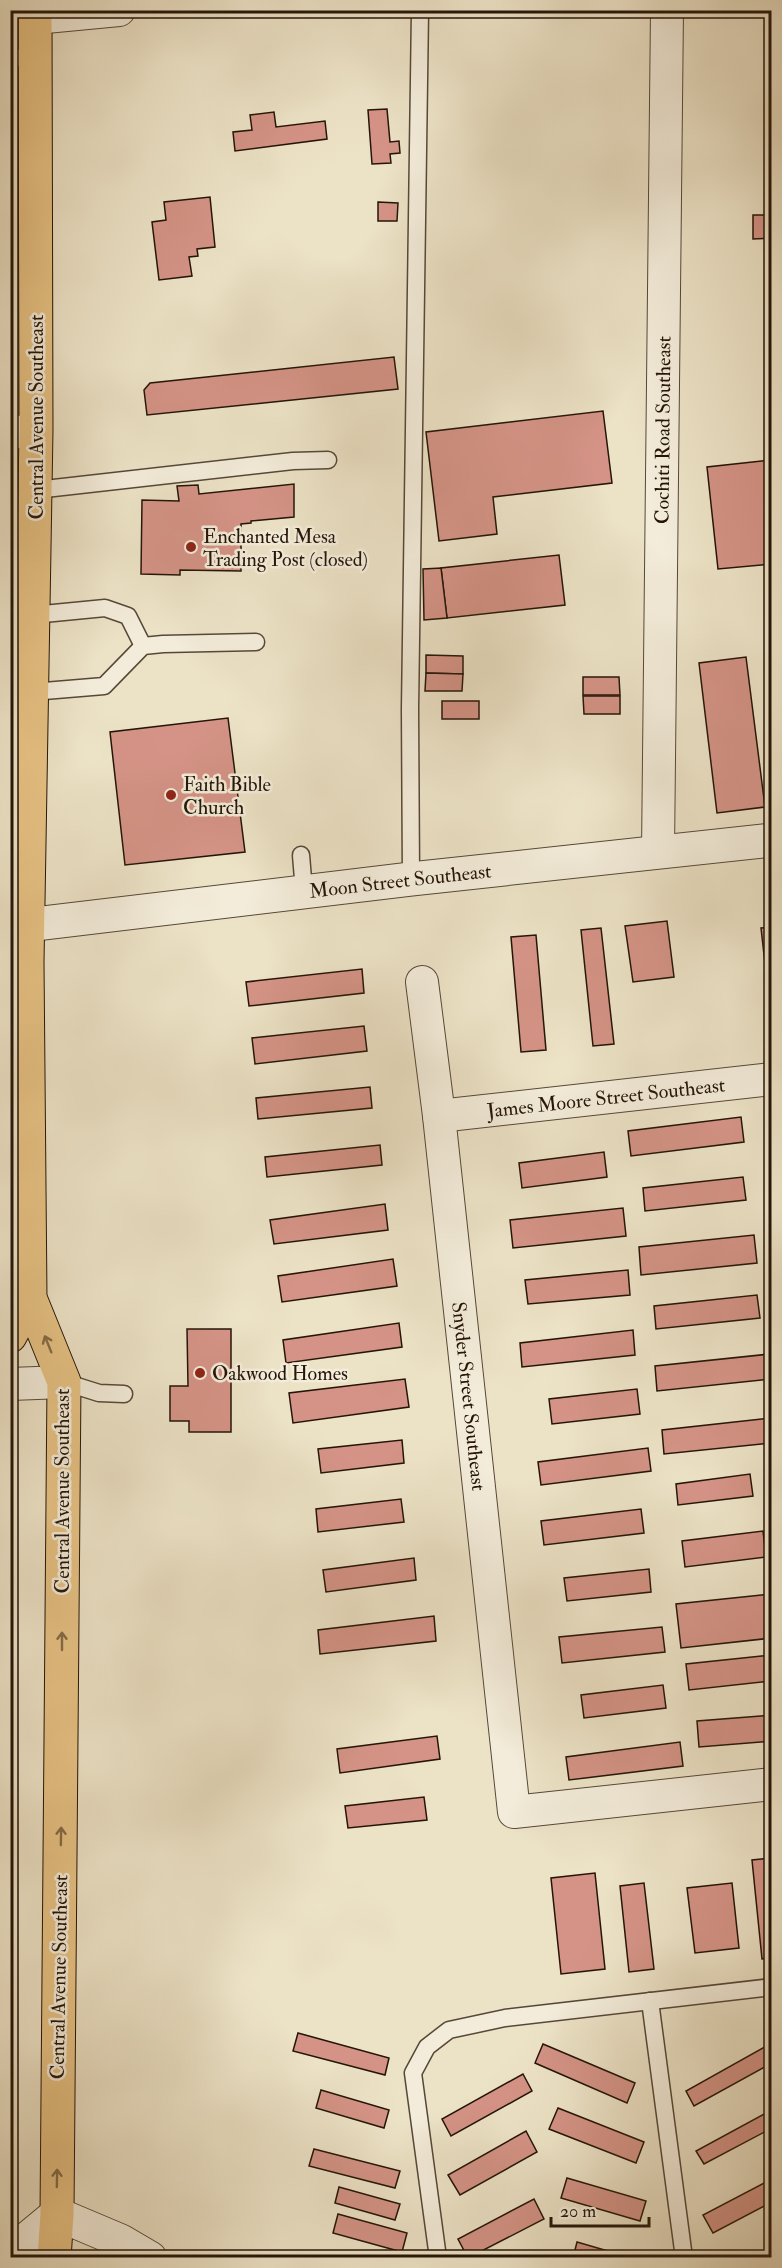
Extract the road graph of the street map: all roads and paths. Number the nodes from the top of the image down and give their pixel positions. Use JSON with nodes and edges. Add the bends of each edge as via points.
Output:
{"nodes":[{"id":1,"x":119,"y":10,"type":"edge"},
{"id":2,"x":420,"y":10,"type":"edge"},
{"id":3,"x":667,"y":10,"type":"edge"},
{"id":4,"x":35,"y":14,"type":"edge"},
{"id":5,"x":23,"y":57,"type":"edge"},
{"id":6,"x":23,"y":431,"type":"edge"},
{"id":7,"x":328,"y":459,"type":"dead end"},
{"id":8,"x":36,"y":490,"type":"junction"},
{"id":9,"x":22,"y":614,"type":"edge"},
{"id":10,"x":256,"y":642,"type":"dead end"},
{"id":11,"x":143,"y":646,"type":"junction"},
{"id":12,"x":32,"y":692,"type":"junction"},
{"id":13,"x":21,"y":741,"type":"edge"},
{"id":14,"x":771,"y":840,"type":"edge"},
{"id":15,"x":658,"y":852,"type":"junction"},
{"id":16,"x":301,"y":855,"type":"dead end"},
{"id":17,"x":411,"y":879,"type":"junction"},
{"id":18,"x":304,"y":891,"type":"junction"},
{"id":19,"x":19,"y":926,"type":"edge"},
{"id":20,"x":422,"y":982,"type":"dead end"},
{"id":21,"x":771,"y":1079,"type":"edge"},
{"id":22,"x":439,"y":1116,"type":"junction"},
{"id":23,"x":30,"y":1298,"type":"junction"},
{"id":24,"x":10,"y":1336,"type":"edge"},
{"id":25,"x":64,"y":1382,"type":"junction"},
{"id":26,"x":10,"y":1384,"type":"edge"},
{"id":27,"x":124,"y":1394,"type":"dead end"},
{"id":28,"x":771,"y":1784,"type":"edge"},
{"id":29,"x":771,"y":1986,"type":"edge"},
{"id":30,"x":650,"y":2001,"type":"junction"},
{"id":31,"x":57,"y":2214,"type":"junction"},
{"id":32,"x":10,"y":2253,"type":"edge"},
{"id":33,"x":54,"y":2258,"type":"edge"},
{"id":34,"x":150,"y":2258,"type":"edge"},
{"id":35,"x":438,"y":2258,"type":"edge"},
{"id":36,"x":684,"y":2258,"type":"edge"}],
"edges":[{"from":1,"to":4,"type":"street"},
{"from":2,"to":17,"type":"lane"},
{"from":3,"to":15,"type":"street","name":"Cochiti Road Southeast"},
{"from":4,"to":5,"type":"main road","name":"Central Avenue Southeast"},
{"from":5,"to":6,"type":"main road","name":"Central Avenue Southeast"},
{"from":6,"to":8,"type":"main road","name":"Central Avenue Southeast"},
{"from":7,"to":8,"type":"lane"},
{"from":8,"to":9,"type":"main road","name":"Central Avenue Southeast"},
{"from":9,"to":11,"type":"lane","via":[[105,608],[128,616]]},
{"from":9,"to":12,"type":"main road","name":"Central Avenue Southeast"},
{"from":10,"to":11,"type":"lane"},
{"from":11,"to":12,"type":"lane","via":[[104,686]]},
{"from":12,"to":13,"type":"main road","name":"Central Avenue Southeast"},
{"from":13,"to":19,"type":"main road","name":"Central Avenue Southeast"},
{"from":14,"to":15,"type":"street","name":"Moon Street Southeast"},
{"from":15,"to":17,"type":"street","name":"Moon Street Southeast"},
{"from":16,"to":18,"type":"lane"},
{"from":17,"to":18,"type":"street","name":"Moon Street Southeast"},
{"from":18,"to":19,"type":"street","name":"Moon Street Southeast"},
{"from":19,"to":23,"type":"main road","name":"Central Avenue Southeast"},
{"from":20,"to":22,"type":"street","name":"Snyder Street Southeast"},
{"from":21,"to":22,"type":"street","name":"James Moore Street Southeast"},
{"from":22,"to":28,"type":"street","name":"Snyder Street Southeast","via":[[514,1812]]},
{"from":23,"to":24,"type":"main road"},
{"from":25,"to":23,"type":"main road","name":"Central Avenue Southeast","one_way":true},
{"from":25,"to":26,"type":"street"},
{"from":25,"to":27,"type":"lane","via":[[99,1393]]},
{"from":31,"to":25,"type":"main road","name":"Central Avenue Southeast","one_way":true},
{"from":29,"to":30,"type":"lane"},
{"from":30,"to":35,"type":"lane","via":[[449,2030],[427,2047],[413,2073]]},
{"from":30,"to":36,"type":"lane"},
{"from":31,"to":32,"type":"street"},
{"from":31,"to":33,"type":"main road","name":"Central Avenue Southeast"},
{"from":31,"to":34,"type":"street"}]}
